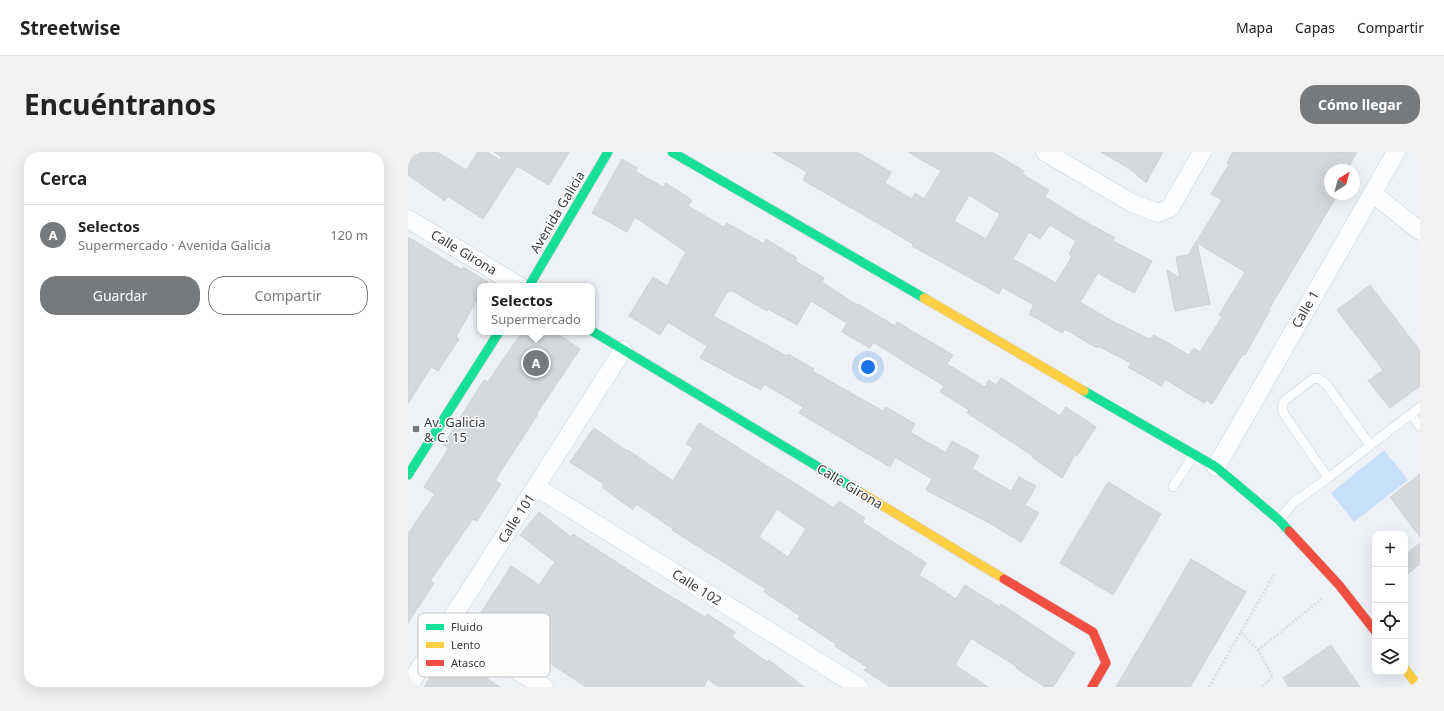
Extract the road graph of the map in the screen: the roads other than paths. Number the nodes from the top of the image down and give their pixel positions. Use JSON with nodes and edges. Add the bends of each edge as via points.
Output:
{"nodes":[{"id":1,"x":608,"y":152,"type":"edge"},
{"id":2,"x":672,"y":152,"type":"edge"},
{"id":3,"x":1045,"y":152,"type":"edge"},
{"id":4,"x":1202,"y":152,"type":"edge"},
{"id":5,"x":1396,"y":152,"type":"edge"},
{"id":6,"x":1372,"y":193,"type":"junction"},
{"id":7,"x":408,"y":219,"type":"edge"},
{"id":8,"x":1420,"y":231,"type":"edge"},
{"id":9,"x":515,"y":283,"type":"edge"},
{"id":10,"x":530,"y":283,"type":"edge"},
{"id":11,"x":595,"y":333,"type":"edge"},
{"id":12,"x":497,"y":335,"type":"edge"},
{"id":13,"x":623,"y":350,"type":"junction"},
{"id":14,"x":1420,"y":407,"type":"edge"},
{"id":15,"x":1411,"y":414,"type":"junction"},
{"id":16,"x":1420,"y":426,"type":"edge"},
{"id":17,"x":1370,"y":445,"type":"junction"},
{"id":18,"x":1194,"y":454,"type":"junction"},
{"id":19,"x":1216,"y":467,"type":"junction"},
{"id":20,"x":408,"y":475,"type":"edge"},
{"id":21,"x":1328,"y":478,"type":"junction"},
{"id":22,"x":536,"y":487,"type":"junction"},
{"id":23,"x":1173,"y":487,"type":"dead end"},
{"id":24,"x":1279,"y":520,"type":"junction"},
{"id":25,"x":455,"y":613,"type":"edge"},
{"id":26,"x":1372,"y":626,"type":"edge"},
{"id":27,"x":418,"y":671,"type":"edge"},
{"id":28,"x":1408,"y":673,"type":"edge"},
{"id":29,"x":528,"y":677,"type":"edge"},
{"id":30,"x":408,"y":687,"type":"edge"},
{"id":31,"x":544,"y":687,"type":"edge"},
{"id":32,"x":858,"y":687,"type":"edge"},
{"id":33,"x":1092,"y":687,"type":"edge"},
{"id":34,"x":1419,"y":687,"type":"edge"}],
"edges":[{"from":1,"to":10,"type":"street","name":"Avenida Galicia"},
{"from":2,"to":18,"type":"street"},
{"from":3,"to":4,"type":"street","via":[[1132,203],[1158,212],[1170,208]]},
{"from":5,"to":6,"type":"street","name":"Calle 1"},
{"from":6,"to":8,"type":"street"},
{"from":6,"to":19,"type":"street","name":"Calle 1"},
{"from":7,"to":9,"type":"street","name":"Calle Girona"},
{"from":11,"to":13,"type":"street","name":"Calle Girona"},
{"from":12,"to":20,"type":"street"},
{"from":13,"to":22,"type":"street","name":"Calle 101"},
{"from":13,"to":33,"type":"street","name":"Calle Girona","via":[[1093,632],[1106,663]]},
{"from":14,"to":15,"type":"lane"},
{"from":15,"to":16,"type":"lane"},
{"from":15,"to":17,"type":"lane"},
{"from":17,"to":21,"type":"lane"},
{"from":17,"to":21,"type":"lane","via":[[1320,379],[1314,378],[1284,401],[1284,414]]},
{"from":18,"to":19,"type":"street"},
{"from":18,"to":23,"type":"lane"},
{"from":19,"to":24,"type":"street"},
{"from":21,"to":24,"type":"lane","via":[[1293,503]]},
{"from":22,"to":25,"type":"street","name":"Calle 101"},
{"from":22,"to":32,"type":"street","name":"Calle 102"},
{"from":24,"to":26,"type":"street","via":[[1339,585]]},
{"from":27,"to":30,"type":"street","name":"Calle 101"},
{"from":28,"to":34,"type":"street"},
{"from":29,"to":31,"type":"street"}]}
